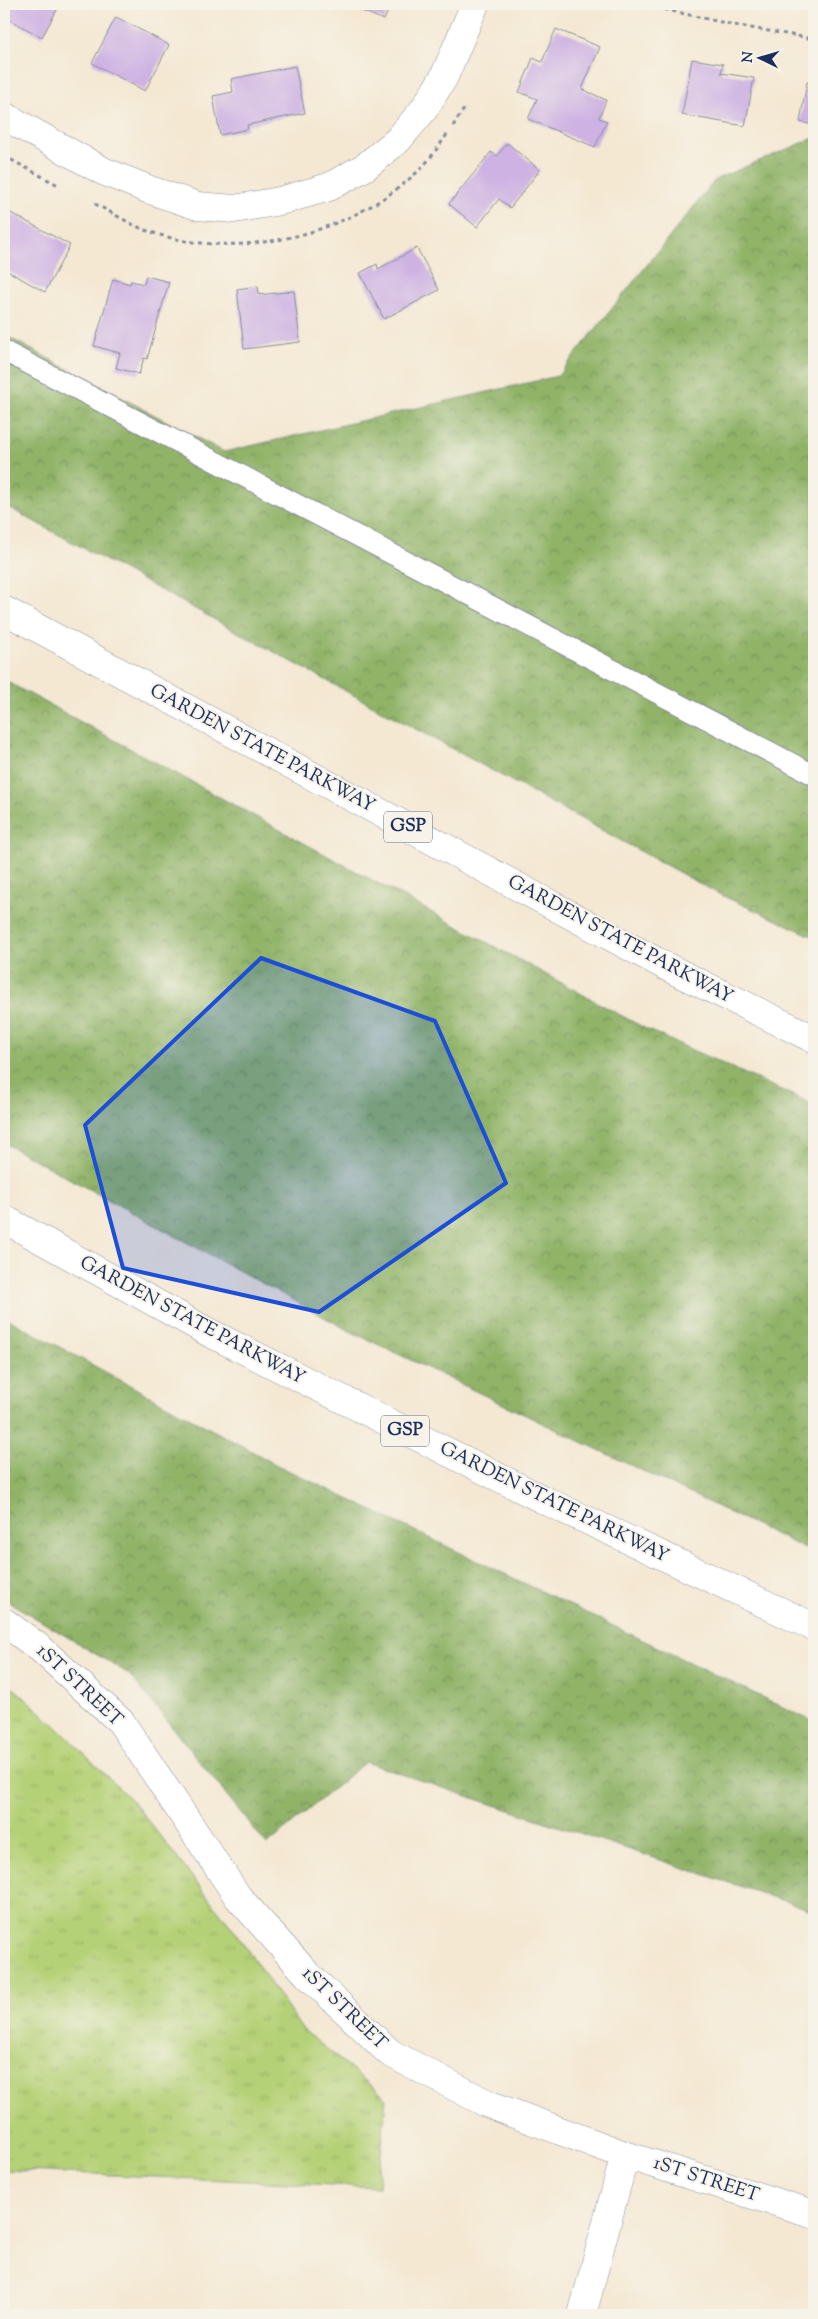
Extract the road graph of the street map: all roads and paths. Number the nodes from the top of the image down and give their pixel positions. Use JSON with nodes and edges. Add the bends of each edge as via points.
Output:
{"nodes":[{"id":1,"x":475,"y":4,"type":"edge"},
{"id":2,"x":640,"y":4,"type":"edge"},
{"id":3,"x":814,"y":39,"type":"edge"},
{"id":4,"x":4,"y":116,"type":"edge"},
{"id":5,"x":4,"y":350,"type":"edge"},
{"id":6,"x":4,"y":610,"type":"edge"},
{"id":7,"x":814,"y":775,"type":"edge"},
{"id":8,"x":814,"y":1040,"type":"edge"},
{"id":9,"x":4,"y":1219,"type":"edge"},
{"id":10,"x":4,"y":1622,"type":"edge"},
{"id":11,"x":814,"y":1626,"type":"edge"},
{"id":12,"x":625,"y":2155,"type":"junction"},
{"id":13,"x":814,"y":2214,"type":"edge"},
{"id":14,"x":582,"y":2315,"type":"edge"}],
"edges":[{"from":1,"to":4,"type":"main road","via":[[444,77],[424,109],[398,140],[365,167],[329,187],[280,201],[234,209],[198,206],[103,171]]},
{"from":2,"to":3,"type":"path"},
{"from":5,"to":7,"type":"lane"},
{"from":6,"to":8,"type":"main road","name":"GARDEN STATE PARKWAY","number":"GSP","via":[[660,964]]},
{"from":9,"to":11,"type":"main road","name":"GARDEN STATE PARKWAY","number":"GSP","via":[[208,1332],[544,1500]]},
{"from":10,"to":12,"type":"main road","name":"1ST STREET","via":[[41,1649],[122,1722],[238,1897],[307,1974],[390,2053],[488,2104]]},
{"from":12,"to":13,"type":"main road","name":"1ST STREET"},
{"from":12,"to":14,"type":"main road"}]}
